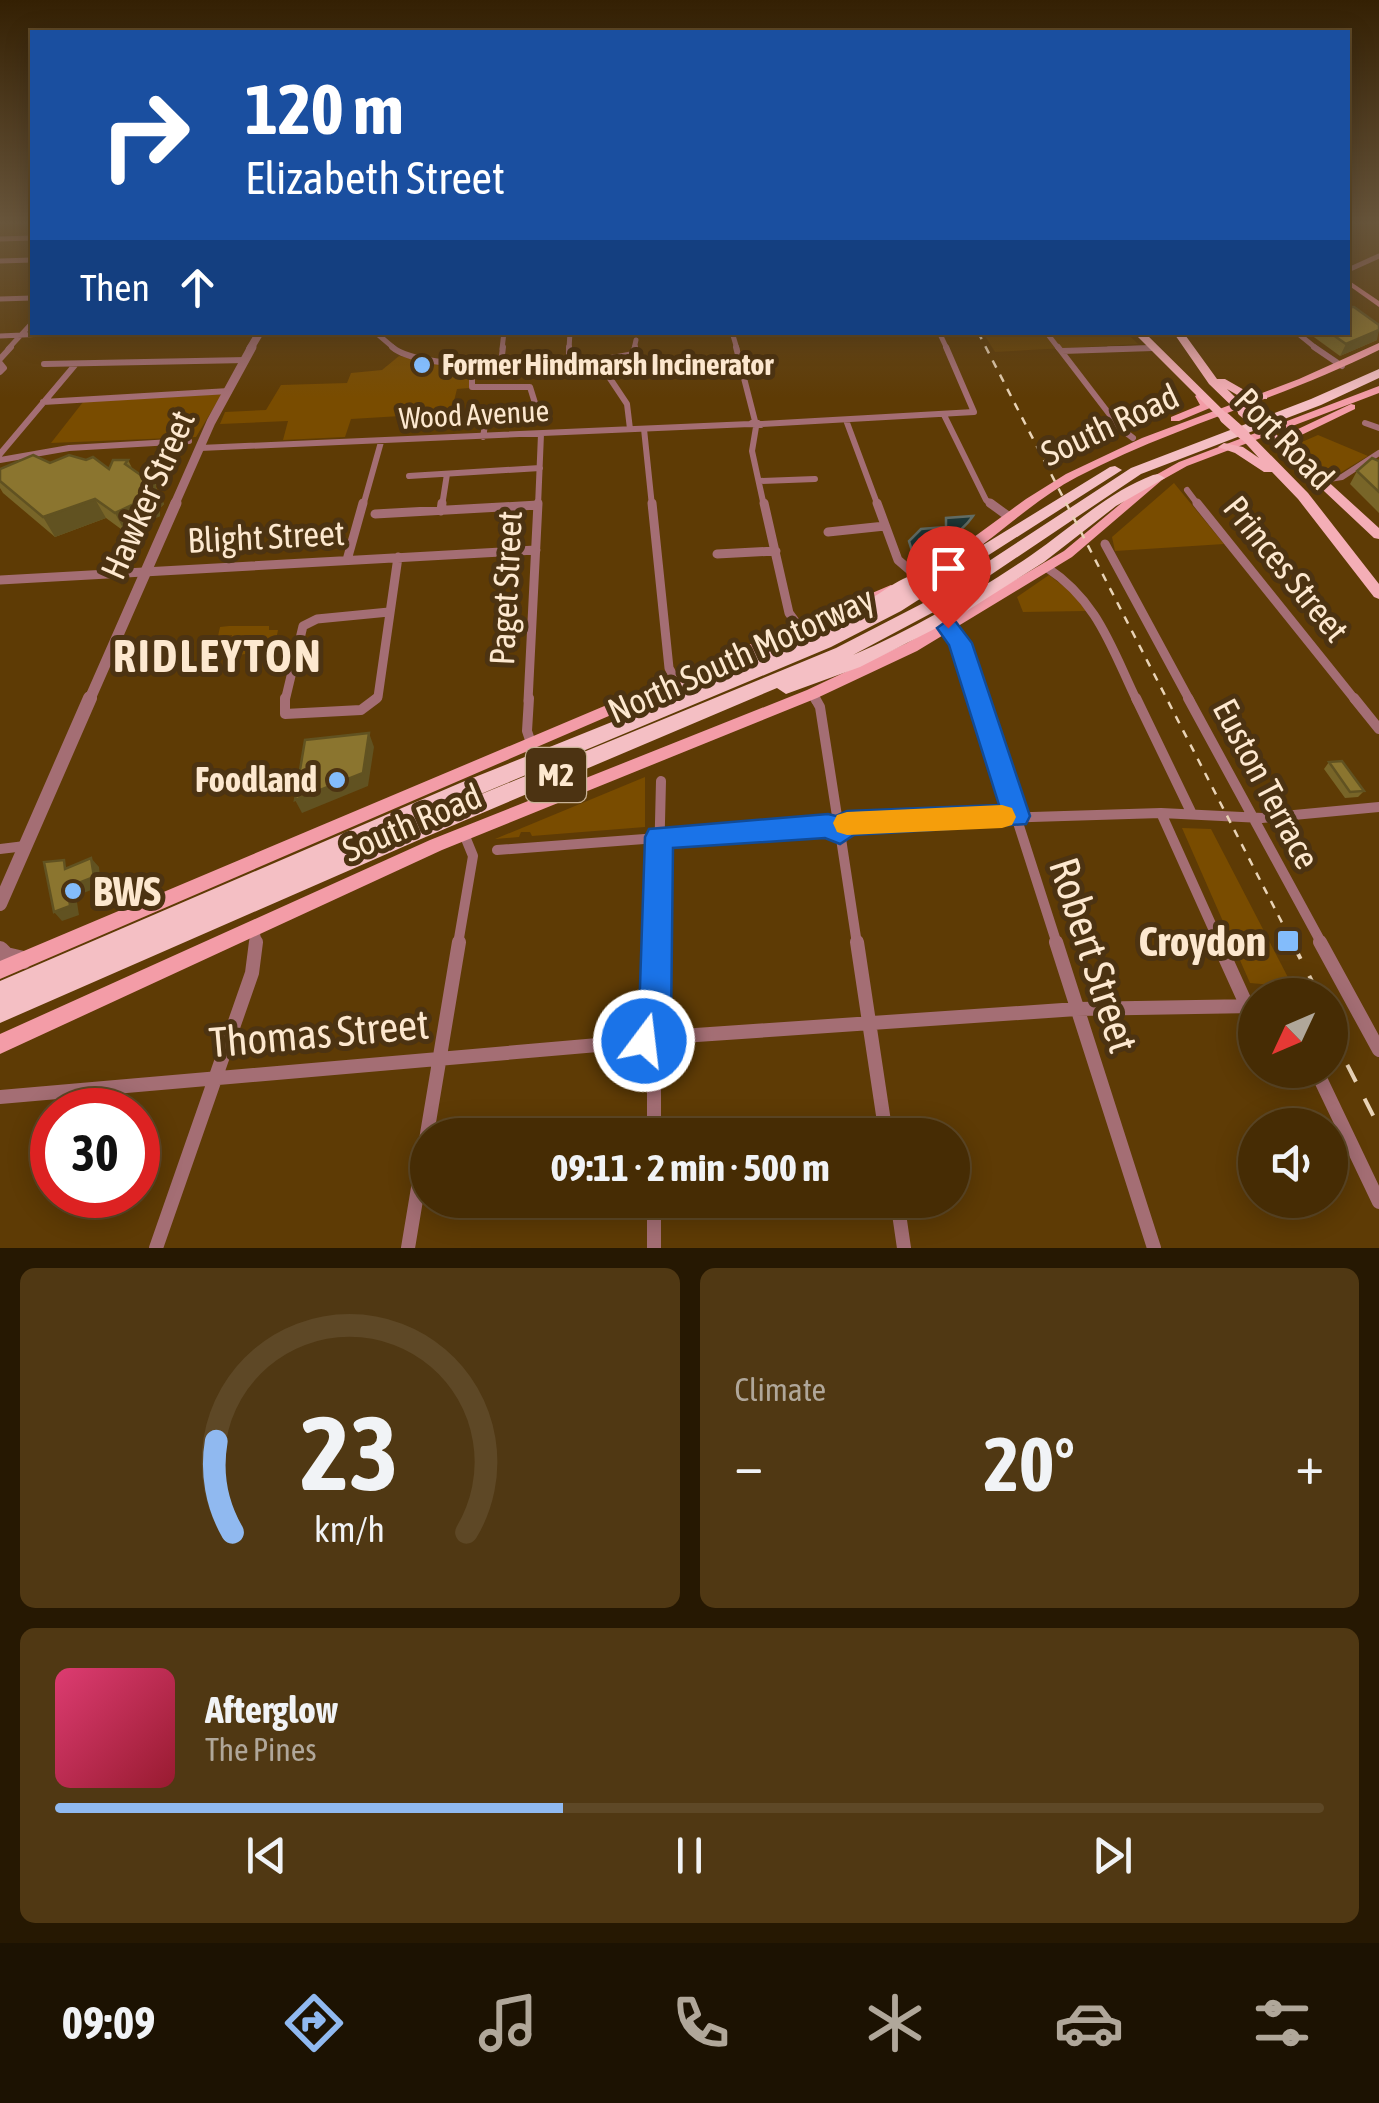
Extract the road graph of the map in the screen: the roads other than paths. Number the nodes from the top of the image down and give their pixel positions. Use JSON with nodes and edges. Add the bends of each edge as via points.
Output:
{"nodes":[{"id":1,"x":1350,"y":286,"type":"edge"},
{"id":2,"x":30,"y":298,"type":"edge"},
{"id":3,"x":0,"y":299,"type":"edge"},
{"id":4,"x":1379,"y":308,"type":"edge"},
{"id":5,"x":30,"y":325,"type":"edge"},
{"id":6,"x":22,"y":335,"type":"junction"},
{"id":7,"x":30,"y":335,"type":"edge"},
{"id":8,"x":258,"y":335,"type":"edge"},
{"id":9,"x":380,"y":335,"type":"edge"},
{"id":10,"x":504,"y":335,"type":"edge"},
{"id":11,"x":570,"y":335,"type":"edge"},
{"id":12,"x":733,"y":335,"type":"edge"},
{"id":13,"x":940,"y":335,"type":"edge"},
{"id":14,"x":1049,"y":335,"type":"edge"},
{"id":15,"x":1180,"y":335,"type":"edge"},
{"id":16,"x":1300,"y":335,"type":"edge"},
{"id":17,"x":0,"y":336,"type":"edge"},
{"id":18,"x":1144,"y":338,"type":"edge"},
{"id":19,"x":636,"y":340,"type":"dead end"},
{"id":20,"x":1379,"y":346,"type":"edge"},
{"id":21,"x":1062,"y":351,"type":"junction"},
{"id":22,"x":246,"y":360,"type":"junction"},
{"id":23,"x":570,"y":360,"type":"junction"},
{"id":24,"x":0,"y":361,"type":"edge"},
{"id":25,"x":599,"y":362,"type":"junction"},
{"id":26,"x":1379,"y":362,"type":"edge"},
{"id":27,"x":501,"y":363,"type":"junction"},
{"id":28,"x":44,"y":364,"type":"dead end"},
{"id":29,"x":75,"y":365,"type":"junction"},
{"id":30,"x":472,"y":365,"type":"junction"},
{"id":31,"x":1342,"y":366,"type":"junction"},
{"id":32,"x":1204,"y":371,"type":"junction"},
{"id":33,"x":0,"y":372,"type":"edge"},
{"id":34,"x":1379,"y":373,"type":"edge"},
{"id":35,"x":229,"y":391,"type":"junction"},
{"id":36,"x":1373,"y":392,"type":"edge"},
{"id":37,"x":1200,"y":396,"type":"junction"},
{"id":38,"x":1263,"y":397,"type":"junction"},
{"id":39,"x":43,"y":402,"type":"junction"},
{"id":40,"x":534,"y":403,"type":"dead end"},
{"id":41,"x":1240,"y":408,"type":"junction"},
{"id":42,"x":487,"y":414,"type":"dead end"},
{"id":43,"x":944,"y":415,"type":"junction"},
{"id":44,"x":1222,"y":415,"type":"junction"},
{"id":45,"x":846,"y":420,"type":"junction"},
{"id":46,"x":1365,"y":423,"type":"dead end"},
{"id":47,"x":756,"y":424,"type":"junction"},
{"id":48,"x":644,"y":428,"type":"junction"},
{"id":49,"x":1379,"y":428,"type":"edge"},
{"id":50,"x":630,"y":429,"type":"junction"},
{"id":51,"x":1265,"y":430,"type":"junction"},
{"id":52,"x":541,"y":434,"type":"junction"},
{"id":53,"x":1246,"y":436,"type":"junction"},
{"id":54,"x":484,"y":437,"type":"junction"},
{"id":55,"x":1134,"y":438,"type":"junction"},
{"id":56,"x":380,"y":442,"type":"junction"},
{"id":57,"x":195,"y":445,"type":"junction"},
{"id":58,"x":1224,"y":447,"type":"junction"},
{"id":59,"x":1286,"y":448,"type":"junction"},
{"id":60,"x":1379,"y":454,"type":"edge"},
{"id":61,"x":0,"y":457,"type":"edge"},
{"id":62,"x":1096,"y":463,"type":"junction"},
{"id":63,"x":540,"y":468,"type":"junction"},
{"id":64,"x":446,"y":474,"type":"junction"},
{"id":65,"x":408,"y":476,"type":"dead end"},
{"id":66,"x":1158,"y":478,"type":"junction"},
{"id":67,"x":815,"y":479,"type":"dead end"},
{"id":68,"x":1323,"y":480,"type":"junction"},
{"id":69,"x":760,"y":481,"type":"junction"},
{"id":70,"x":1187,"y":490,"type":"dead end"},
{"id":71,"x":1303,"y":496,"type":"junction"},
{"id":72,"x":538,"y":505,"type":"junction"},
{"id":73,"x":442,"y":510,"type":"junction"},
{"id":74,"x":375,"y":514,"type":"dead end"},
{"id":75,"x":1008,"y":516,"type":"junction"},
{"id":76,"x":885,"y":526,"type":"junction"},
{"id":77,"x":828,"y":532,"type":"dead end"},
{"id":78,"x":1379,"y":535,"type":"edge"},
{"id":79,"x":1105,"y":544,"type":"dead end"},
{"id":80,"x":536,"y":550,"type":"junction"},
{"id":81,"x":776,"y":551,"type":"junction"},
{"id":82,"x":718,"y":554,"type":"dead end"},
{"id":83,"x":398,"y":558,"type":"junction"},
{"id":84,"x":348,"y":560,"type":"junction"},
{"id":85,"x":1046,"y":567,"type":"junction"},
{"id":86,"x":146,"y":572,"type":"junction"},
{"id":87,"x":919,"y":578,"type":"junction"},
{"id":88,"x":0,"y":580,"type":"edge"},
{"id":89,"x":1379,"y":594,"type":"edge"},
{"id":90,"x":389,"y":612,"type":"junction"},
{"id":91,"x":800,"y":628,"type":"junction"},
{"id":92,"x":948,"y":628,"type":"junction"},
{"id":93,"x":676,"y":681,"type":"junction"},
{"id":94,"x":812,"y":694,"type":"junction"},
{"id":95,"x":708,"y":711,"type":"junction"},
{"id":96,"x":619,"y":727,"type":"junction"},
{"id":97,"x":1379,"y":729,"type":"edge"},
{"id":98,"x":531,"y":744,"type":"junction"},
{"id":99,"x":661,"y":781,"type":"dead end"},
{"id":100,"x":1379,"y":808,"type":"edge"},
{"id":101,"x":1161,"y":813,"type":"junction"},
{"id":102,"x":1192,"y":814,"type":"junction"},
{"id":103,"x":1016,"y":816,"type":"junction"},
{"id":104,"x":1252,"y":818,"type":"junction"},
{"id":105,"x":838,"y":824,"type":"junction"},
{"id":106,"x":464,"y":834,"type":"junction"},
{"id":107,"x":659,"y":837,"type":"junction"},
{"id":108,"x":26,"y":846,"type":"junction"},
{"id":109,"x":0,"y":849,"type":"edge"},
{"id":110,"x":497,"y":850,"type":"dead end"},
{"id":111,"x":0,"y":904,"type":"edge"},
{"id":112,"x":254,"y":929,"type":"junction"},
{"id":113,"x":0,"y":950,"type":"edge"},
{"id":114,"x":24,"y":960,"type":"junction"},
{"id":115,"x":0,"y":970,"type":"edge"},
{"id":116,"x":1238,"y":978,"type":"edge"},
{"id":117,"x":0,"y":993,"type":"edge"},
{"id":118,"x":1238,"y":1006,"type":"edge"},
{"id":119,"x":1077,"y":1009,"type":"junction"},
{"id":120,"x":0,"y":1011,"type":"edge"},
{"id":121,"x":868,"y":1021,"type":"junction"},
{"id":122,"x":655,"y":1027,"type":"junction"},
{"id":123,"x":668,"y":1037,"type":"junction"},
{"id":124,"x":0,"y":1044,"type":"edge"},
{"id":125,"x":649,"y":1046,"type":"junction"},
{"id":126,"x":1379,"y":1050,"type":"edge"},
{"id":127,"x":441,"y":1057,"type":"junction"},
{"id":128,"x":212,"y":1078,"type":"junction"},
{"id":129,"x":1325,"y":1088,"type":"edge"},
{"id":130,"x":0,"y":1097,"type":"edge"},
{"id":131,"x":653,"y":1118,"type":"edge"},
{"id":132,"x":883,"y":1118,"type":"edge"},
{"id":133,"x":1379,"y":1202,"type":"edge"},
{"id":134,"x":654,"y":1218,"type":"edge"},
{"id":135,"x":900,"y":1218,"type":"edge"},
{"id":136,"x":156,"y":1248,"type":"edge"},
{"id":137,"x":408,"y":1248,"type":"edge"},
{"id":138,"x":654,"y":1248,"type":"edge"},
{"id":139,"x":904,"y":1248,"type":"edge"},
{"id":140,"x":1154,"y":1248,"type":"edge"}],
"edges":[{"from":1,"to":4,"type":"main road"},
{"from":2,"to":3,"type":"street"},
{"from":5,"to":6,"type":"street"},
{"from":6,"to":7,"type":"street"},
{"from":6,"to":17,"type":"street"},
{"from":6,"to":24,"type":"street"},
{"from":8,"to":22,"type":"street","name":"Hawker Street"},
{"from":9,"to":30,"type":"street","via":[[403,356]]},
{"from":10,"to":27,"type":"street"},
{"from":11,"to":23,"type":"street"},
{"from":12,"to":47,"type":"street"},
{"from":13,"to":43,"type":"street","name":"Wood Avenue","via":[[974,408]]},
{"from":14,"to":21,"type":"street"},
{"from":15,"to":32,"type":"highway","name":"Port Road"},
{"from":16,"to":31,"type":"street"},
{"from":18,"to":21,"type":"street"},
{"from":18,"to":37,"type":"highway","name":"Port Road"},
{"from":19,"to":25,"type":"street","via":[[634,354]]},
{"from":20,"to":31,"type":"main road","name":"South Road"},
{"from":21,"to":55,"type":"street"},
{"from":22,"to":29,"type":"street"},
{"from":22,"to":35,"type":"street","name":"Hawker Street"},
{"from":23,"to":25,"type":"street"},
{"from":23,"to":27,"type":"street"},
{"from":24,"to":33,"type":"street"},
{"from":25,"to":50,"type":"street","via":[[628,404]]},
{"from":26,"to":96,"type":"highway","name":"North South Motorway","number":"M2","via":[[1155,450],[1082,488],[862,626]]},
{"from":27,"to":30,"type":"street"},
{"from":28,"to":29,"type":"street"},
{"from":29,"to":39,"type":"street"},
{"from":30,"to":40,"type":"street","via":[[472,387],[530,387]]},
{"from":31,"to":38,"type":"main road","name":"South Road"},
{"from":32,"to":38,"type":"highway","via":[[1240,393]]},
{"from":32,"to":41,"type":"highway","name":"Port Road"},
{"from":34,"to":95,"type":"highway","name":"North South Motorway","number":"M2","via":[[1136,471],[908,620]]},
{"from":35,"to":39,"type":"street"},
{"from":35,"to":57,"type":"street","name":"Hawker Street"},
{"from":36,"to":51,"type":"main road","name":"South Road"},
{"from":36,"to":59,"type":"main road","via":[[1283,440]]},
{"from":37,"to":44,"type":"highway","name":"Port Road"},
{"from":37,"to":55,"type":"main road","via":[[1205,406]]},
{"from":38,"to":41,"type":"main road","name":"South Road"},
{"from":39,"to":61,"type":"street"},
{"from":41,"to":44,"type":"main road","name":"South Road"},
{"from":41,"to":51,"type":"highway","name":"Port Road","bridge":true},
{"from":42,"to":54,"type":"street"},
{"from":43,"to":45,"type":"street","name":"Wood Avenue"},
{"from":43,"to":75,"type":"street","via":[[982,493]]},
{"from":44,"to":53,"type":"highway","name":"Port Road","bridge":true},
{"from":44,"to":62,"type":"main road","name":"South Road"},
{"from":45,"to":47,"type":"street","name":"Wood Avenue"},
{"from":45,"to":76,"type":"street"},
{"from":46,"to":49,"type":"street"},
{"from":47,"to":48,"type":"street","name":"Wood Avenue"},
{"from":47,"to":69,"type":"street","via":[[752,451]]},
{"from":48,"to":50,"type":"street","name":"Wood Avenue"},
{"from":48,"to":93,"type":"street","via":[[669,668]]},
{"from":50,"to":52,"type":"street","name":"Wood Avenue"},
{"from":51,"to":53,"type":"main road","name":"South Road"},
{"from":51,"to":59,"type":"highway","name":"Port Road"},
{"from":52,"to":54,"type":"street","name":"Wood Avenue"},
{"from":52,"to":63,"type":"street","name":"Paget Street"},
{"from":53,"to":58,"type":"main road","name":"South Road"},
{"from":53,"to":71,"type":"highway","name":"Port Road"},
{"from":54,"to":56,"type":"street","name":"Wood Avenue"},
{"from":55,"to":62,"type":"main road"},
{"from":56,"to":57,"type":"street","name":"Wood Avenue"},
{"from":56,"to":84,"type":"street"},
{"from":57,"to":61,"type":"street","name":"Wood Avenue"},
{"from":57,"to":86,"type":"street","name":"Hawker Street"},
{"from":58,"to":66,"type":"main road","name":"South Road"},
{"from":58,"to":71,"type":"highway","via":[[1252,458]]},
{"from":59,"to":68,"type":"highway","name":"Port Road"},
{"from":60,"to":68,"type":"street","via":[[1342,477]]},
{"from":62,"to":75,"type":"main road","name":"South Road"},
{"from":63,"to":64,"type":"street"},
{"from":63,"to":72,"type":"street","name":"Paget Street"},
{"from":64,"to":65,"type":"street"},
{"from":64,"to":73,"type":"street"},
{"from":66,"to":85,"type":"main road","name":"South Road"},
{"from":66,"to":95,"type":"highway","via":[[898,644],[818,678]]},
{"from":67,"to":69,"type":"street"},
{"from":68,"to":78,"type":"highway","name":"Port Road"},
{"from":69,"to":81,"type":"street"},
{"from":70,"to":97,"type":"street","name":"Princes Street"},
{"from":71,"to":89,"type":"highway","name":"Port Road"},
{"from":72,"to":73,"type":"street"},
{"from":72,"to":80,"type":"street","name":"Paget Street"},
{"from":73,"to":74,"type":"street"},
{"from":75,"to":87,"type":"main road","name":"South Road"},
{"from":76,"to":77,"type":"street"},
{"from":76,"to":87,"type":"street","via":[[898,560]]},
{"from":79,"to":104,"type":"street","name":"Euston Terrace"},
{"from":80,"to":83,"type":"street","name":"Blight Street"},
{"from":80,"to":98,"type":"street","name":"Paget Street"},
{"from":81,"to":82,"type":"street"},
{"from":81,"to":91,"type":"street","via":[[788,613]]},
{"from":83,"to":84,"type":"street","name":"Blight Street"},
{"from":83,"to":90,"type":"street"},
{"from":84,"to":86,"type":"street","name":"Blight Street"},
{"from":85,"to":92,"type":"main road","name":"South Road"},
{"from":85,"to":102,"type":"street","via":[[1091,605]]},
{"from":86,"to":88,"type":"street","name":"Blight Street"},
{"from":86,"to":108,"type":"street","name":"Hawker Street"},
{"from":87,"to":91,"type":"main road","name":"South Road"},
{"from":87,"to":96,"type":"highway","via":[[819,633],[698,682]]},
{"from":90,"to":90,"type":"street","via":[[378,697],[371,706],[285,714],[308,621]]},
{"from":91,"to":93,"type":"main road","name":"South Road"},
{"from":92,"to":94,"type":"main road","name":"South Road"},
{"from":92,"to":103,"type":"street","name":"Robert Street","via":[[960,643]]},
{"from":93,"to":98,"type":"main road","name":"South Road"},
{"from":94,"to":105,"type":"street","via":[[820,707]]},
{"from":94,"to":106,"type":"main road","name":"South Road"},
{"from":95,"to":120,"type":"highway","name":"North South Motorway","number":"M2"},
{"from":96,"to":117,"type":"highway","name":"North South Motorway","number":"M2"},
{"from":98,"to":114,"type":"main road","name":"South Road"},
{"from":99,"to":107,"type":"street"},
{"from":100,"to":104,"type":"street"},
{"from":101,"to":102,"type":"street"},
{"from":101,"to":103,"type":"street"},
{"from":101,"to":116,"type":"street"},
{"from":102,"to":104,"type":"street"},
{"from":103,"to":105,"type":"street"},
{"from":103,"to":119,"type":"street","name":"Robert Street"},
{"from":104,"to":126,"type":"street","name":"Euston Terrace"},
{"from":105,"to":107,"type":"street"},
{"from":105,"to":121,"type":"street"},
{"from":106,"to":112,"type":"main road","name":"South Road"},
{"from":106,"to":127,"type":"street","via":[[473,856]]},
{"from":107,"to":110,"type":"street"},
{"from":107,"to":122,"type":"street"},
{"from":108,"to":109,"type":"street"},
{"from":108,"to":111,"type":"street","name":"Hawker Street"},
{"from":112,"to":124,"type":"main road","name":"South Road"},
{"from":112,"to":128,"type":"street","via":[[252,973]]},
{"from":113,"to":114,"type":"street"},
{"from":114,"to":115,"type":"main road","name":"South Road"},
{"from":118,"to":119,"type":"street"},
{"from":119,"to":121,"type":"street"},
{"from":119,"to":140,"type":"street","name":"Robert Street"},
{"from":121,"to":123,"type":"street"},
{"from":121,"to":132,"type":"street"},
{"from":122,"to":123,"type":"street"},
{"from":122,"to":125,"type":"street","via":[[648,1030]]},
{"from":123,"to":125,"type":"street","via":[[666,1046]]},
{"from":125,"to":127,"type":"street","name":"Thomas Street"},
{"from":125,"to":131,"type":"street"},
{"from":127,"to":128,"type":"street","name":"Thomas Street"},
{"from":127,"to":137,"type":"street"},
{"from":128,"to":130,"type":"street","name":"Thomas Street"},
{"from":128,"to":136,"type":"street"},
{"from":129,"to":133,"type":"street"},
{"from":134,"to":138,"type":"street"},
{"from":135,"to":139,"type":"street"}]}
